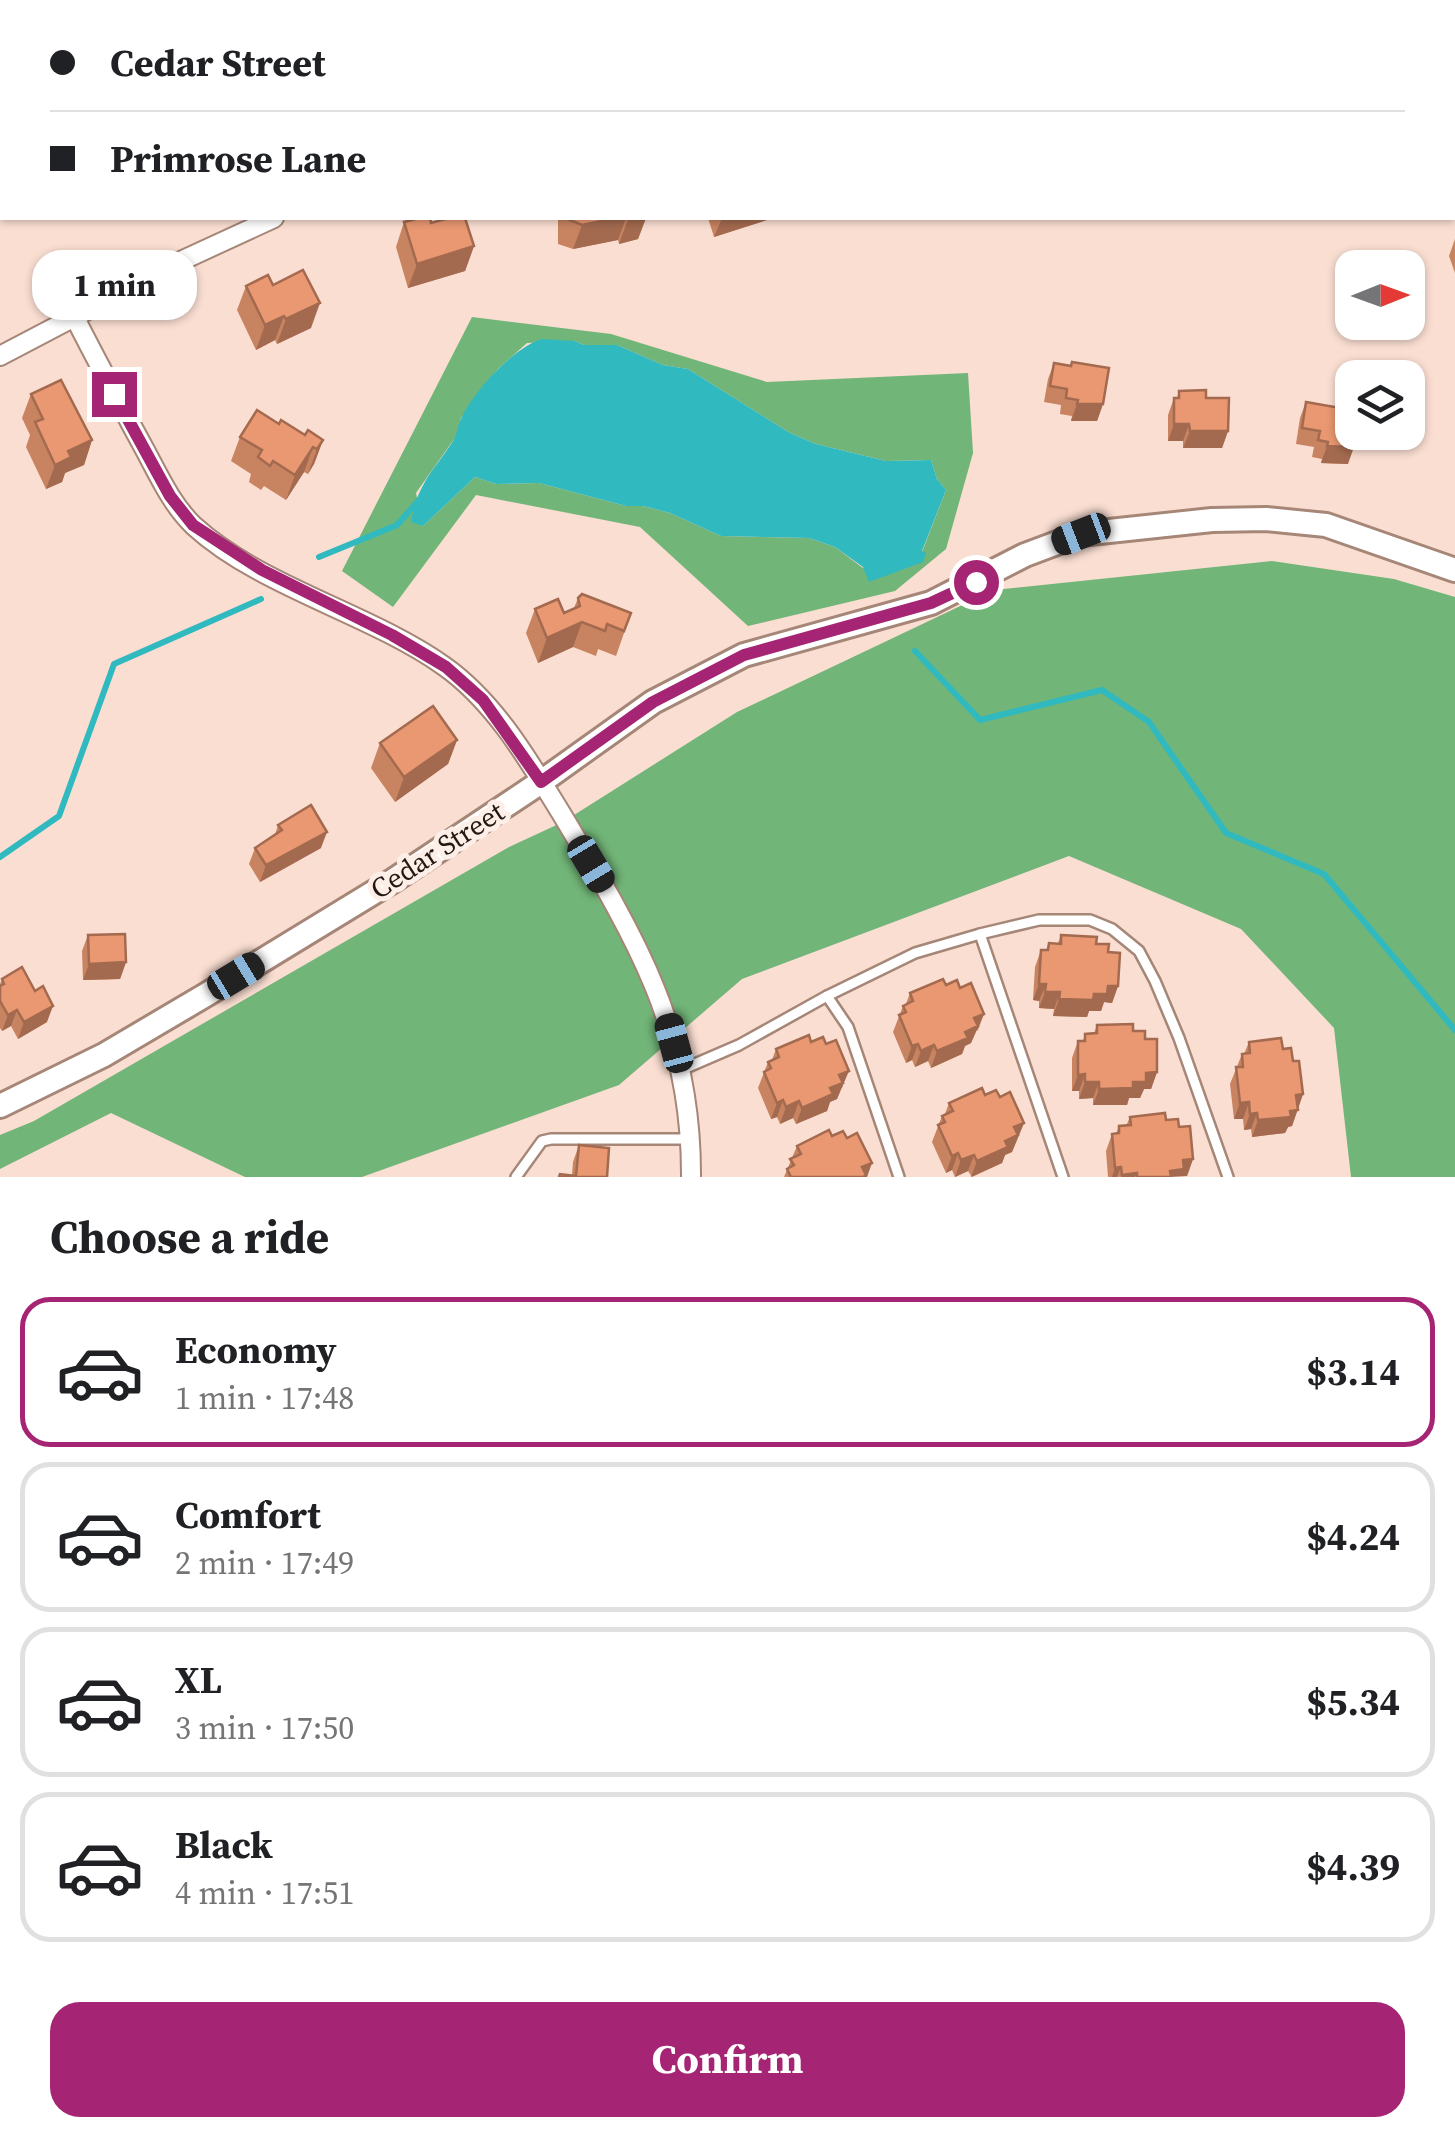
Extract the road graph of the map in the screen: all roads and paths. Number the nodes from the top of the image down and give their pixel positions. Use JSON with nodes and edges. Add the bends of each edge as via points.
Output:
{"nodes":[{"id":1,"x":270,"y":220,"type":"edge"},
{"id":2,"x":74,"y":316,"type":"junction"},
{"id":3,"x":0,"y":356,"type":"edge"},
{"id":4,"x":1455,"y":570,"type":"edge"},
{"id":5,"x":541,"y":782,"type":"junction"},
{"id":6,"x":980,"y":934,"type":"junction"},
{"id":7,"x":827,"y":996,"type":"junction"},
{"id":8,"x":681,"y":1070,"type":"junction"},
{"id":9,"x":0,"y":1106,"type":"edge"},
{"id":10,"x":692,"y":1140,"type":"junction"},
{"id":11,"x":516,"y":1177,"type":"edge"},
{"id":12,"x":691,"y":1177,"type":"edge"},
{"id":13,"x":899,"y":1177,"type":"edge"},
{"id":14,"x":1063,"y":1177,"type":"edge"},
{"id":15,"x":1228,"y":1177,"type":"edge"}],
"edges":[{"from":1,"to":2,"type":"street"},
{"from":2,"to":3,"type":"street"},
{"from":2,"to":5,"type":"street","via":[[170,496],[193,525],[262,570],[446,667],[483,700]]},
{"from":4,"to":5,"type":"street","name":"Cedar Street","via":[[1326,525],[1266,519],[1081,534],[931,603],[744,655],[653,702]]},
{"from":5,"to":8,"type":"street","via":[[648,966]]},
{"from":5,"to":9,"type":"street","name":"Cedar Street","via":[[187,1006]]},
{"from":6,"to":7,"type":"lane","via":[[915,953]]},
{"from":6,"to":14,"type":"lane"},
{"from":6,"to":15,"type":"lane","via":[[1039,920],[1090,920],[1112,928],[1138,951],[1179,1038]]},
{"from":7,"to":8,"type":"lane"},
{"from":7,"to":13,"type":"lane","via":[[848,1026]]},
{"from":8,"to":10,"type":"street"},
{"from":10,"to":11,"type":"lane","via":[[551,1139],[542,1141]]},
{"from":10,"to":12,"type":"street"}]}
